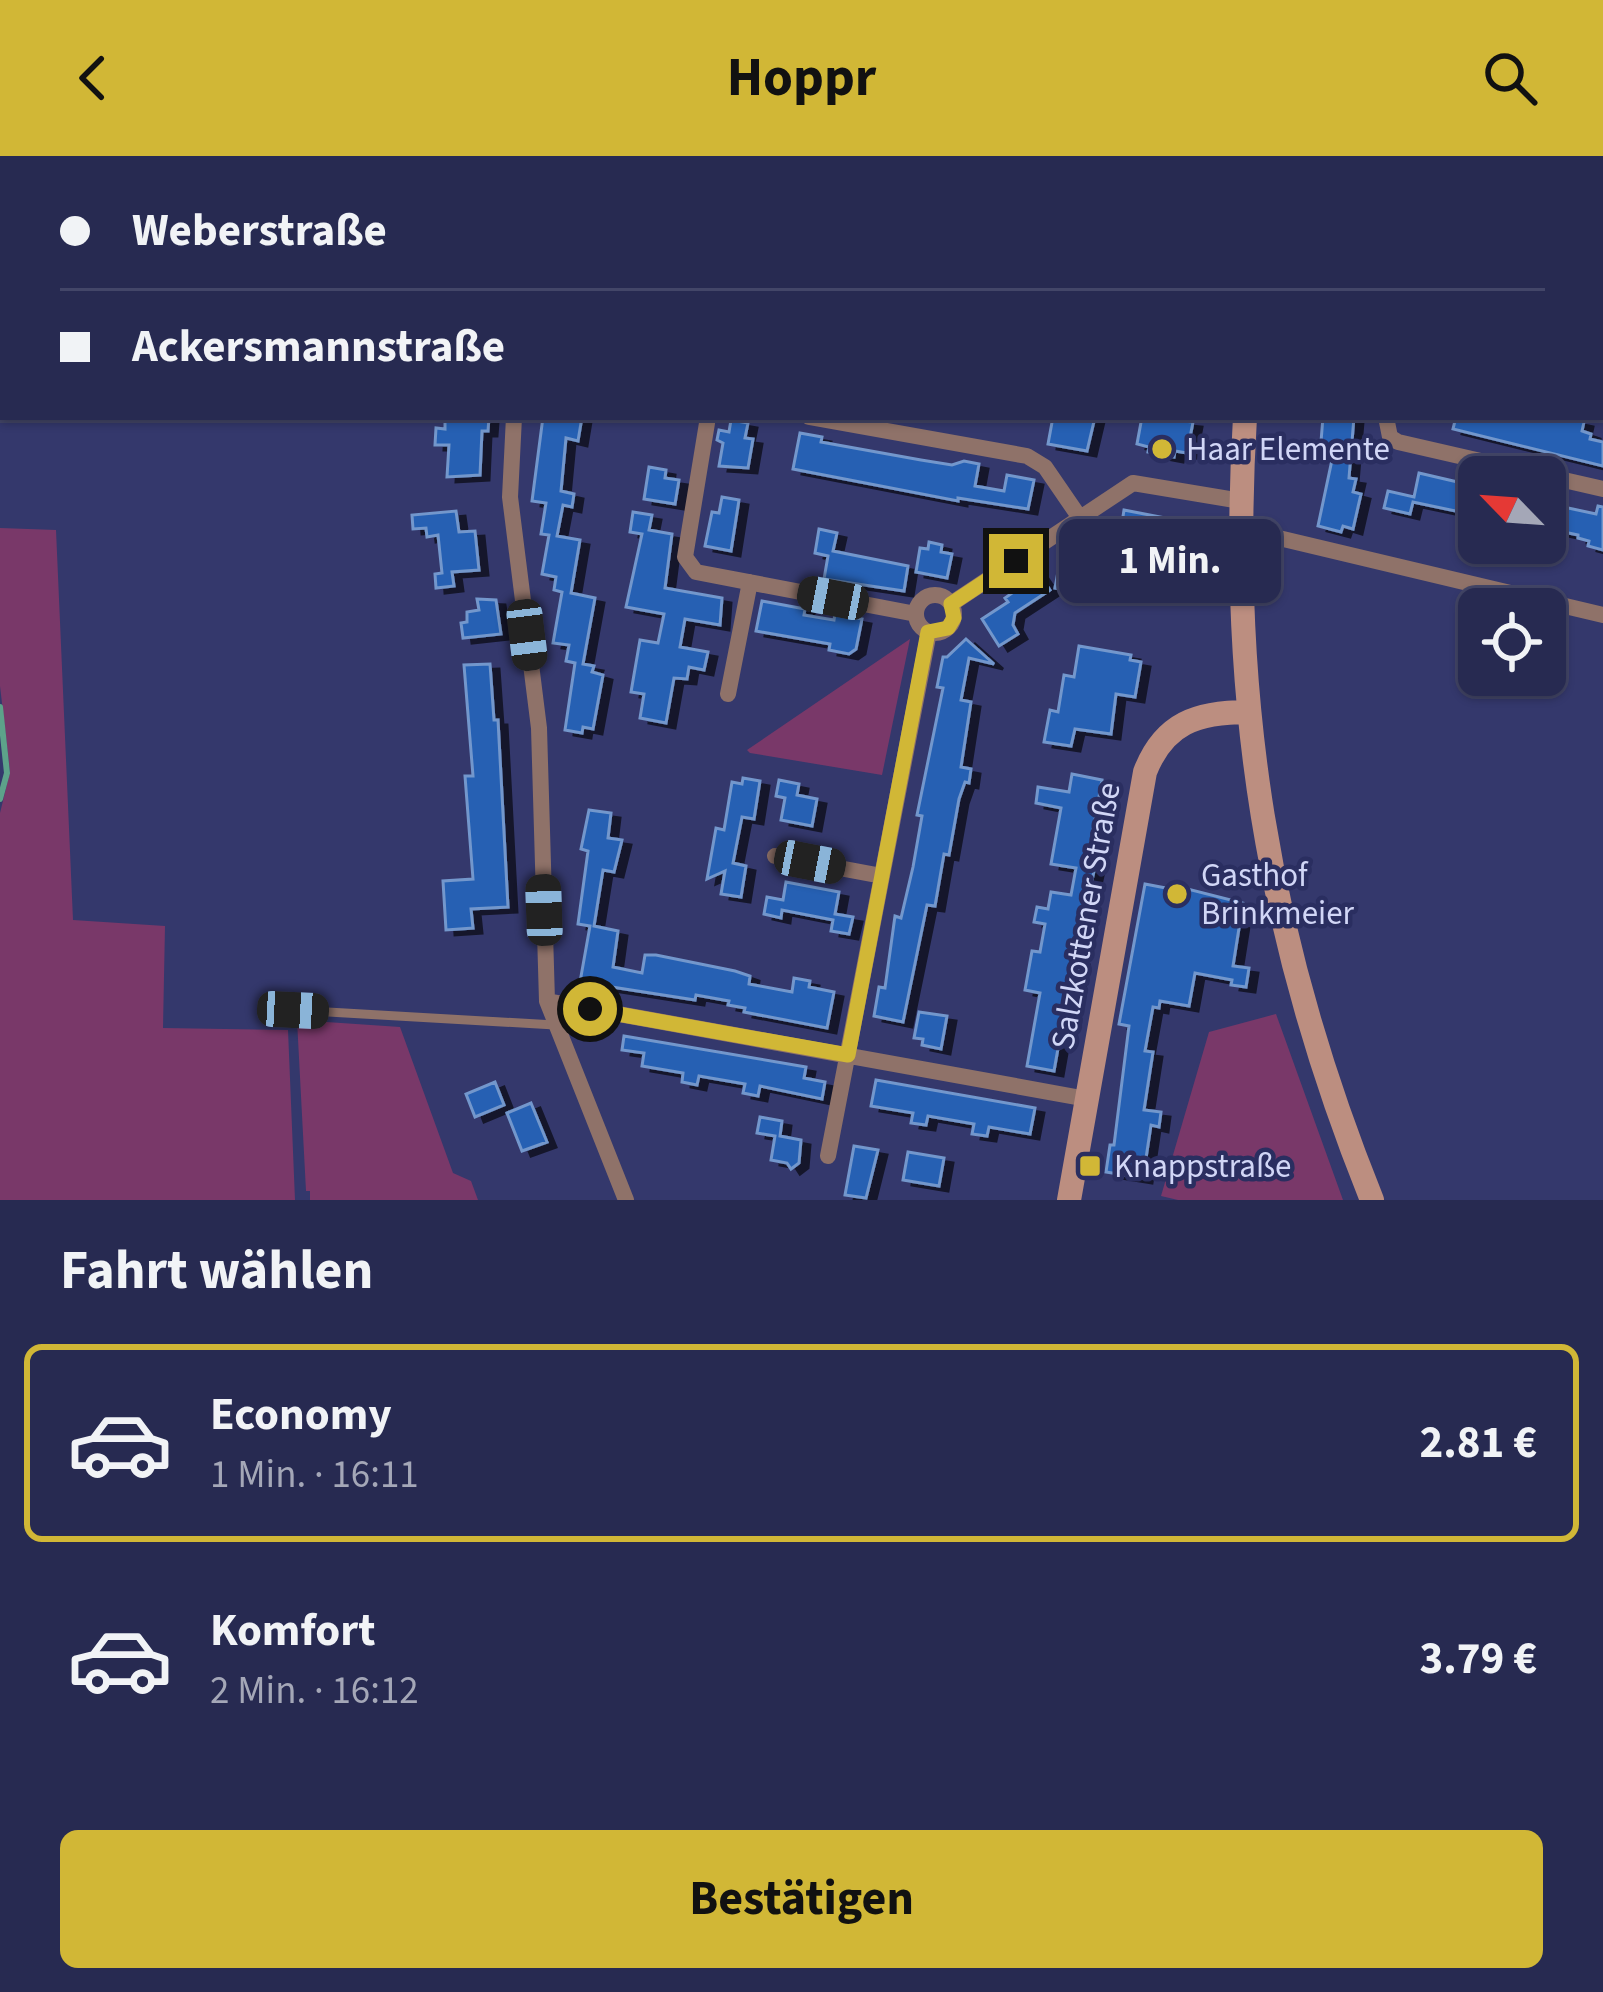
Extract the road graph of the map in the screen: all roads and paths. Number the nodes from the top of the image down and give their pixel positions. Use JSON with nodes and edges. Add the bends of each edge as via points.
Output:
{"nodes":[{"id":1,"x":514,"y":420,"type":"edge"},
{"id":2,"x":708,"y":420,"type":"edge"},
{"id":3,"x":826,"y":420,"type":"edge"},
{"id":4,"x":1245,"y":420,"type":"edge"},
{"id":5,"x":1387,"y":420,"type":"edge"},
{"id":6,"x":1603,"y":489,"type":"edge"},
{"id":7,"x":1241,"y":501,"type":"junction"},
{"id":8,"x":1080,"y":518,"type":"junction"},
{"id":9,"x":1241,"y":529,"type":"junction"},
{"id":10,"x":750,"y":582,"type":"junction"},
{"id":11,"x":951,"y":604,"type":"junction"},
{"id":12,"x":916,"y":614,"type":"junction"},
{"id":13,"x":1603,"y":615,"type":"edge"},
{"id":14,"x":928,"y":632,"type":"junction"},
{"id":15,"x":728,"y":694,"type":"dead end"},
{"id":16,"x":1249,"y":712,"type":"junction"},
{"id":17,"x":775,"y":856,"type":"dead end"},
{"id":18,"x":882,"y":876,"type":"junction"},
{"id":19,"x":547,"y":1001,"type":"junction"},
{"id":20,"x":293,"y":1010,"type":"dead end"},
{"id":21,"x":555,"y":1025,"type":"junction"},
{"id":22,"x":848,"y":1055,"type":"junction"},
{"id":23,"x":1087,"y":1099,"type":"junction"},
{"id":24,"x":828,"y":1156,"type":"dead end"},
{"id":25,"x":626,"y":1200,"type":"edge"},
{"id":26,"x":1069,"y":1200,"type":"edge"},
{"id":27,"x":1372,"y":1200,"type":"edge"}],
"edges":[{"from":1,"to":19,"type":"street","via":[[510,496],[539,728]]},
{"from":2,"to":10,"type":"street","via":[[685,557],[696,572]]},
{"from":3,"to":8,"type":"street","via":[[1027,456],[1045,467]]},
{"from":4,"to":7,"type":"main road"},
{"from":5,"to":6,"type":"street","via":[[1398,442]]},
{"from":7,"to":8,"type":"street","via":[[1133,484]]},
{"from":7,"to":9,"type":"main road"},
{"from":8,"to":11,"type":"street"},
{"from":9,"to":13,"type":"street"},
{"from":9,"to":16,"type":"main road"},
{"from":10,"to":12,"type":"street"},
{"from":10,"to":15,"type":"street"},
{"from":11,"to":12,"type":"street","via":[[932,596]]},
{"from":11,"to":14,"type":"street","via":[[951,624]]},
{"from":12,"to":14,"type":"street"},
{"from":14,"to":18,"type":"street"},
{"from":16,"to":23,"type":"main road","name":"Salzkottener Straße","via":[[1206,716],[1169,731],[1155,747]]},
{"from":16,"to":27,"type":"main road","via":[[1266,851],[1291,964]]},
{"from":17,"to":18,"type":"street"},
{"from":18,"to":22,"type":"street"},
{"from":19,"to":21,"type":"street"},
{"from":19,"to":22,"type":"street"},
{"from":20,"to":21,"type":"lane"},
{"from":21,"to":25,"type":"street"},
{"from":22,"to":23,"type":"street"},
{"from":22,"to":24,"type":"street"},
{"from":23,"to":26,"type":"main road","name":"Salzkottener Straße"}]}
